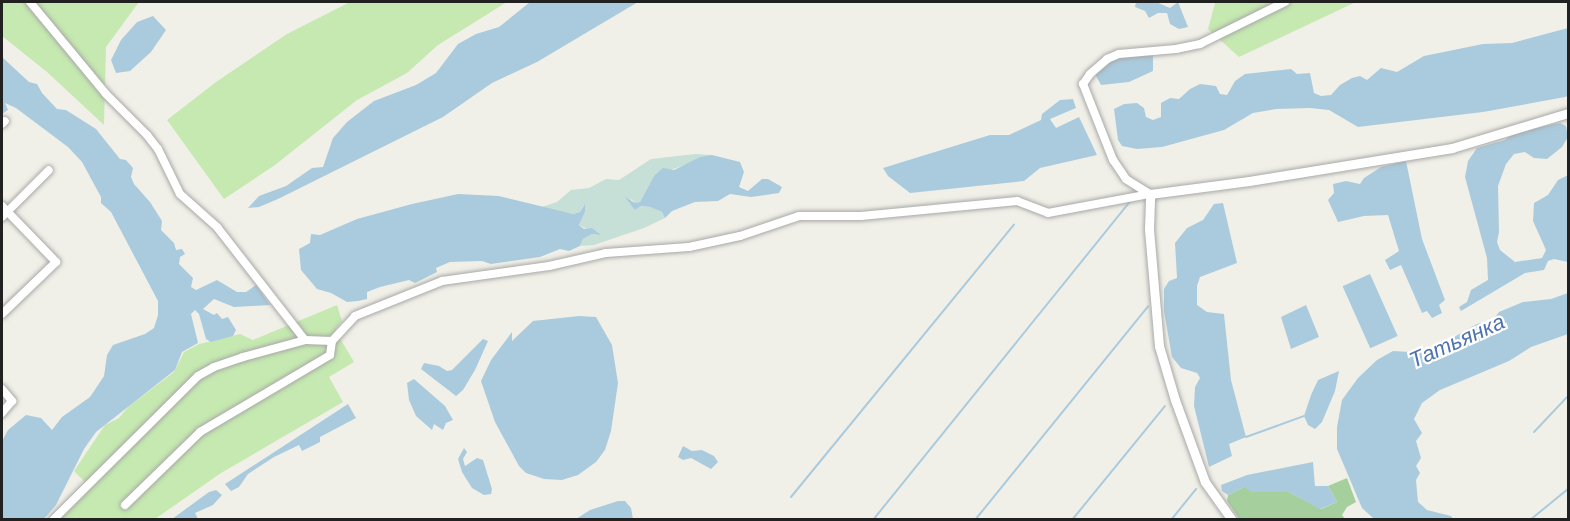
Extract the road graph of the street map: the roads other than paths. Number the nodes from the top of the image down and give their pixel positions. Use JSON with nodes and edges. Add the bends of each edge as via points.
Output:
{"nodes":[{"id":1,"x":30,"y":2,"type":"edge"},
{"id":2,"x":1285,"y":2,"type":"edge"},
{"id":3,"x":1569,"y":113,"type":"edge"},
{"id":4,"x":49,"y":170,"type":"dead end"},
{"id":5,"x":1150,"y":194,"type":"junction"},
{"id":6,"x":3,"y":212,"type":"edge"},
{"id":7,"x":2,"y":314,"type":"edge"},
{"id":8,"x":305,"y":340,"type":"junction"},
{"id":9,"x":332,"y":341,"type":"junction"},
{"id":10,"x":2,"y":388,"type":"edge"},
{"id":11,"x":2,"y":413,"type":"edge"},
{"id":12,"x":125,"y":505,"type":"dead end"},
{"id":13,"x":53,"y":519,"type":"edge"},
{"id":14,"x":1232,"y":519,"type":"edge"}],
"edges":[{"from":1,"to":8,"type":"street","via":[[106,94],[147,135],[180,194],[217,227]]},
{"from":2,"to":5,"type":"street","via":[[1200,44],[1119,54],[1090,74],[1083,84],[1113,160],[1126,179]]},
{"from":3,"to":5,"type":"street","via":[[1452,148]]},
{"from":4,"to":6,"type":"street"},
{"from":5,"to":9,"type":"street","via":[[1048,213],[1017,201],[861,216],[799,216],[740,236],[689,247],[606,253],[549,266],[442,281],[355,316]]},
{"from":5,"to":14,"type":"street","via":[[1149,229],[1159,346],[1205,482]]},
{"from":6,"to":7,"type":"street","via":[[56,262]]},
{"from":8,"to":9,"type":"street"},
{"from":8,"to":13,"type":"street","via":[[243,357],[198,376]]},
{"from":9,"to":12,"type":"street","via":[[330,355],[200,432]]},
{"from":10,"to":11,"type":"street","via":[[12,401]]}]}
